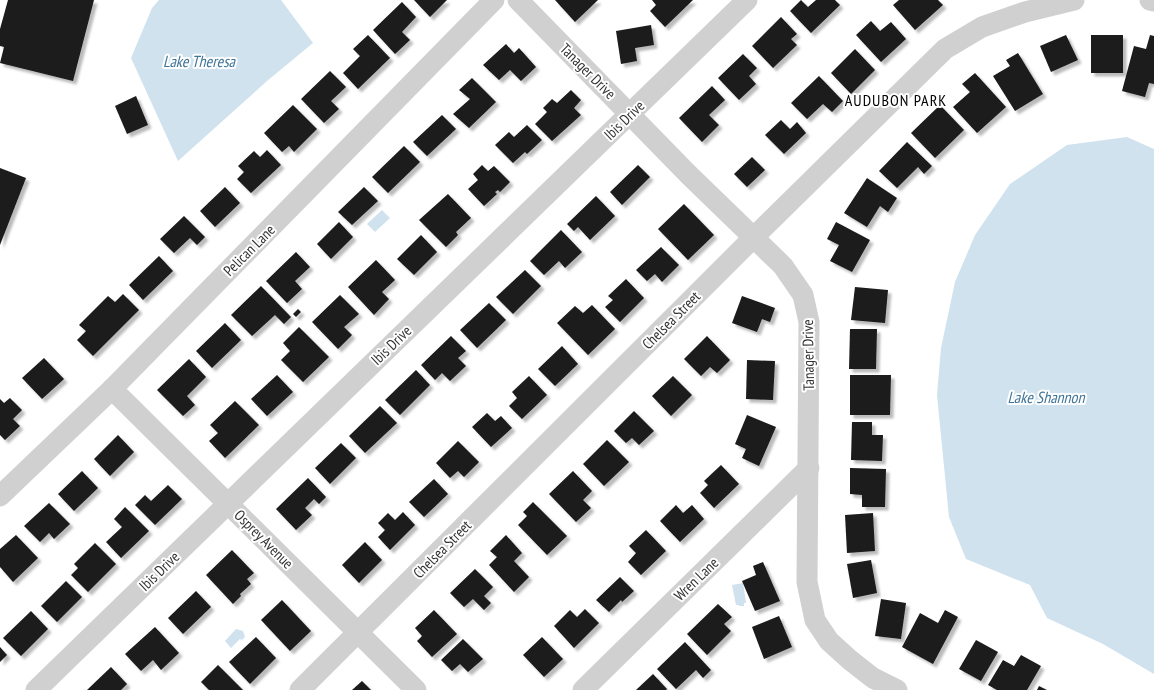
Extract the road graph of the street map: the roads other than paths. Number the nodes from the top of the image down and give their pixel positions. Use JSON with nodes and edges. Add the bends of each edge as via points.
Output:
{"nodes":[{"id":1,"x":494,"y":0,"type":"edge"},
{"id":2,"x":518,"y":0,"type":"edge"},
{"id":3,"x":747,"y":0,"type":"edge"},
{"id":4,"x":1074,"y":0,"type":"edge"},
{"id":5,"x":1150,"y":0,"type":"edge"},
{"id":6,"x":1154,"y":0,"type":"edge"},
{"id":7,"x":630,"y":114,"type":"junction"},
{"id":8,"x":753,"y":238,"type":"junction"},
{"id":9,"x":112,"y":389,"type":"junction"},
{"id":10,"x":809,"y":468,"type":"junction"},
{"id":11,"x":0,"y":496,"type":"edge"},
{"id":12,"x":228,"y":504,"type":"junction"},
{"id":13,"x":358,"y":633,"type":"junction"},
{"id":14,"x":867,"y":684,"type":"edge"},
{"id":15,"x":36,"y":690,"type":"edge"},
{"id":16,"x":300,"y":690,"type":"edge"},
{"id":17,"x":416,"y":690,"type":"edge"},
{"id":18,"x":583,"y":690,"type":"edge"},
{"id":19,"x":897,"y":690,"type":"edge"}],
"edges":[{"from":1,"to":9,"type":"street","name":"Pelican Lane"},
{"from":2,"to":7,"type":"street","name":"Tanager Drive"},
{"from":3,"to":7,"type":"street","name":"Ibis Drive"},
{"from":4,"to":8,"type":"street","name":"Chelsea Street","via":[[1025,12],[982,27],[945,49]]},
{"from":5,"to":6,"type":"street"},
{"from":7,"to":8,"type":"street","name":"Tanager Drive"},
{"from":7,"to":12,"type":"street","name":"Ibis Drive"},
{"from":8,"to":10,"type":"street","name":"Tanager Drive","via":[[783,266],[803,295],[809,322]]},
{"from":8,"to":13,"type":"street","name":"Chelsea Street"},
{"from":9,"to":11,"type":"street","name":"Pelican Lane"},
{"from":9,"to":12,"type":"street","name":"Osprey Avenue"},
{"from":10,"to":14,"type":"street","name":"Tanager Drive","via":[[808,582],[815,620],[829,641],[850,660]]},
{"from":10,"to":18,"type":"street","name":"Wren Lane"},
{"from":12,"to":13,"type":"street","name":"Osprey Avenue"},
{"from":12,"to":15,"type":"street","name":"Ibis Drive"},
{"from":13,"to":16,"type":"street","name":"Chelsea Street"},
{"from":13,"to":17,"type":"street","name":"Osprey Avenue"},
{"from":14,"to":19,"type":"street","name":"Tanager Drive"}]}
